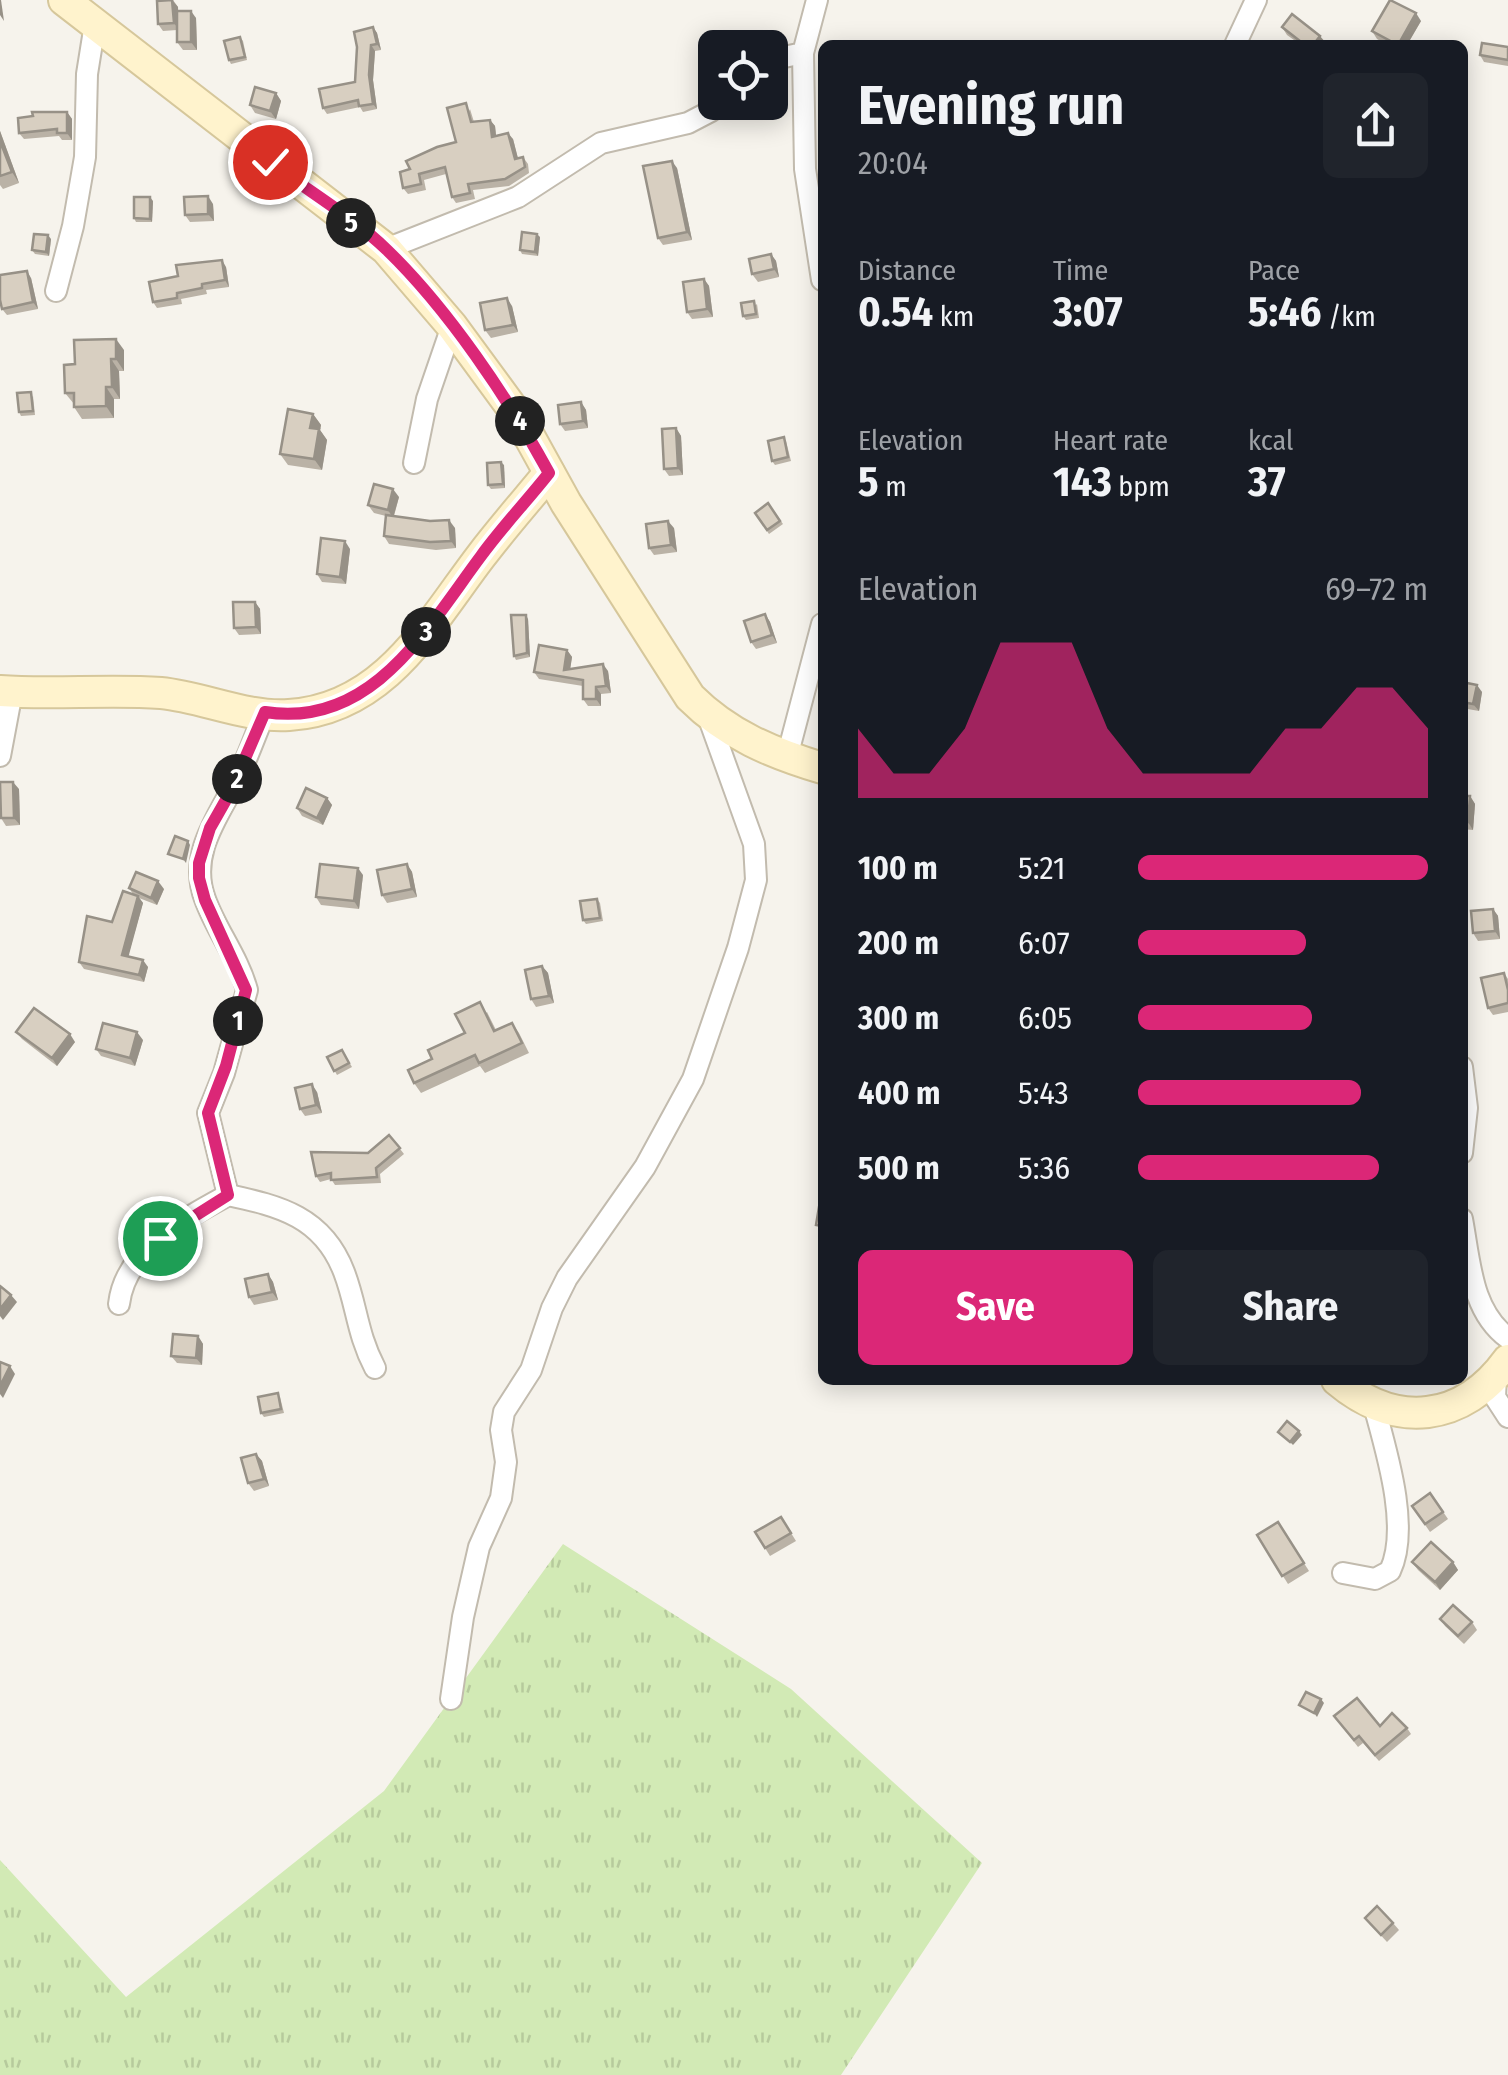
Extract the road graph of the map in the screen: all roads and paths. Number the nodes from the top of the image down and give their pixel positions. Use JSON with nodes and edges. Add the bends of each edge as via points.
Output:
{"nodes":[{"id":1,"x":64,"y":0,"type":"edge"},
{"id":2,"x":817,"y":0,"type":"edge"},
{"id":3,"x":1256,"y":0,"type":"edge"},
{"id":4,"x":96,"y":24,"type":"junction"},
{"id":5,"x":1237,"y":40,"type":"edge"},
{"id":6,"x":803,"y":53,"type":"junction"},
{"id":7,"x":788,"y":56,"type":"edge"},
{"id":8,"x":698,"y":118,"type":"edge"},
{"id":9,"x":386,"y":249,"type":"junction"},
{"id":10,"x":818,"y":254,"type":"edge"},
{"id":11,"x":56,"y":291,"type":"dead end"},
{"id":12,"x":452,"y":326,"type":"junction"},
{"id":13,"x":414,"y":464,"type":"dead end"},
{"id":14,"x":549,"y":473,"type":"junction"},
{"id":15,"x":818,"y":639,"type":"edge"},
{"id":16,"x":6,"y":692,"type":"edge"},
{"id":17,"x":265,"y":712,"type":"junction"},
{"id":18,"x":708,"y":716,"type":"junction"},
{"id":19,"x":0,"y":756,"type":"edge"},
{"id":20,"x":787,"y":757,"type":"junction"},
{"id":21,"x":818,"y":767,"type":"edge"},
{"id":22,"x":228,"y":1195,"type":"junction"},
{"id":23,"x":1468,"y":1246,"type":"edge"},
{"id":24,"x":119,"y":1304,"type":"dead end"},
{"id":25,"x":1508,"y":1338,"type":"edge"},
{"id":26,"x":375,"y":1368,"type":"dead end"},
{"id":27,"x":1502,"y":1368,"type":"edge"},
{"id":28,"x":1346,"y":1385,"type":"edge"},
{"id":29,"x":1374,"y":1402,"type":"junction"},
{"id":30,"x":1508,"y":1417,"type":"edge"},
{"id":31,"x":1343,"y":1573,"type":"dead end"},
{"id":32,"x":451,"y":1699,"type":"dead end"}],
"edges":[{"from":1,"to":4,"type":"main road"},
{"from":2,"to":6,"type":"street"},
{"from":3,"to":5,"type":"street"},
{"from":4,"to":9,"type":"main road"},
{"from":4,"to":11,"type":"street","via":[[86,74],[85,156]]},
{"from":6,"to":7,"type":"street"},
{"from":6,"to":10,"type":"street","via":[[805,169]]},
{"from":8,"to":9,"type":"street","via":[[602,144],[518,197]]},
{"from":9,"to":12,"type":"main road"},
{"from":12,"to":13,"type":"street"},
{"from":12,"to":14,"type":"main road","via":[[518,416]]},
{"from":14,"to":17,"type":"main road","via":[[443,612],[382,678],[320,712]]},
{"from":14,"to":18,"type":"main road","via":[[642,625]]},
{"from":15,"to":20,"type":"street"},
{"from":16,"to":17,"type":"main road","via":[[165,694]]},
{"from":16,"to":19,"type":"street"},
{"from":17,"to":22,"type":"street","via":[[199,863],[205,900],[246,990],[208,1113]]},
{"from":18,"to":20,"type":"main road","via":[[739,738]]},
{"from":18,"to":32,"type":"street","via":[[754,844],[756,880],[694,1080],[646,1166],[566,1278],[532,1370],[504,1412],[501,1498],[479,1547]]},
{"from":20,"to":21,"type":"main road"},
{"from":22,"to":24,"type":"street","via":[[160,1238],[122,1282]]},
{"from":22,"to":26,"type":"street","via":[[281,1206],[326,1242],[344,1270]]},
{"from":23,"to":25,"type":"street","via":[[1481,1306]]},
{"from":27,"to":29,"type":"main road","via":[[1455,1406],[1418,1414]]},
{"from":27,"to":30,"type":"street","via":[[1495,1397]]},
{"from":28,"to":29,"type":"main road"},
{"from":29,"to":31,"type":"street","via":[[1394,1497],[1396,1554],[1390,1570],[1375,1579]]}]}
